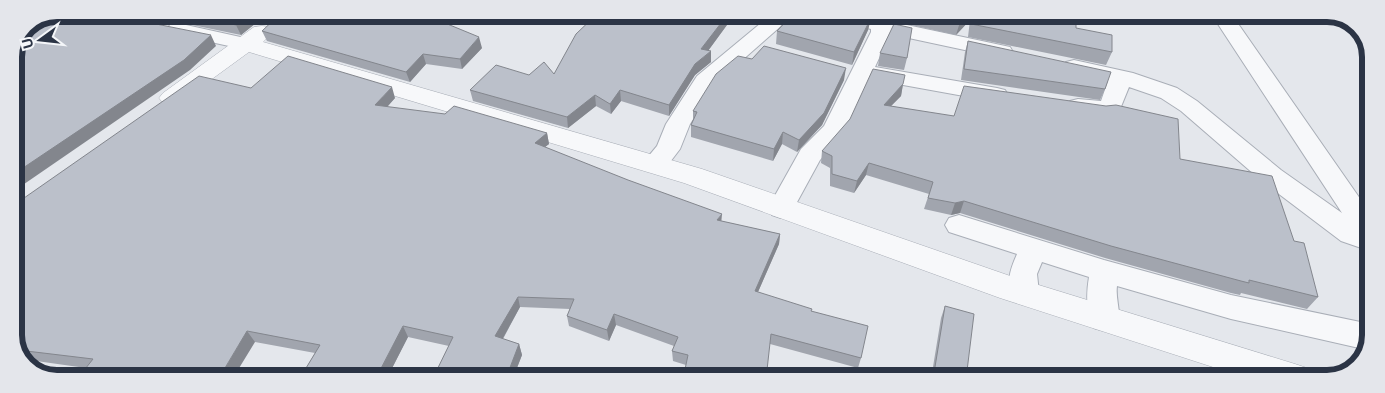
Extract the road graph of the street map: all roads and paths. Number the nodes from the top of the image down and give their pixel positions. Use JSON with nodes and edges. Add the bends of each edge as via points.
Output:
{"nodes":[{"id":1,"x":272,"y":23,"type":"edge"},
{"id":2,"x":773,"y":23,"type":"edge"},
{"id":3,"x":869,"y":23,"type":"edge"},
{"id":4,"x":1227,"y":23,"type":"edge"},
{"id":5,"x":154,"y":25,"type":"edge"},
{"id":6,"x":881,"y":26,"type":"junction"},
{"id":7,"x":247,"y":44,"type":"junction"},
{"id":8,"x":1023,"y":56,"type":"edge"},
{"id":9,"x":1050,"y":62,"type":"edge"},
{"id":10,"x":854,"y":73,"type":"junction"},
{"id":11,"x":1121,"y":77,"type":"junction"},
{"id":12,"x":1013,"y":97,"type":"edge"},
{"id":13,"x":1062,"y":104,"type":"edge"},
{"id":14,"x":151,"y":112,"type":"edge"},
{"id":15,"x":678,"y":124,"type":"joint"},
{"id":16,"x":661,"y":157,"type":"junction"},
{"id":17,"x":787,"y":196,"type":"junction"},
{"id":18,"x":1362,"y":222,"type":"edge"},
{"id":19,"x":959,"y":225,"type":"dead end"},
{"id":20,"x":1362,"y":238,"type":"edge"},
{"id":21,"x":1027,"y":269,"type":"junction"},
{"id":22,"x":1103,"y":290,"type":"junction"},
{"id":23,"x":1362,"y":334,"type":"edge"},
{"id":24,"x":1276,"y":370,"type":"edge"}],
"edges":[{"from":1,"to":7,"type":"street"},
{"from":2,"to":15,"type":"street","via":[[757,47],[706,81]]},
{"from":3,"to":6,"type":"street"},
{"from":4,"to":18,"type":"street"},
{"from":5,"to":7,"type":"street"},
{"from":6,"to":8,"type":"street","via":[[930,30]]},
{"from":6,"to":10,"type":"street","via":[[881,32]]},
{"from":7,"to":14,"type":"street"},
{"from":7,"to":16,"type":"street"},
{"from":9,"to":11,"type":"street"},
{"from":10,"to":12,"type":"street"},
{"from":10,"to":17,"type":"street","via":[[834,130],[810,155]]},
{"from":11,"to":13,"type":"street","via":[[1110,109]]},
{"from":11,"to":20,"type":"street","via":[[1168,93],[1189,106],[1272,176],[1351,234]]},
{"from":15,"to":16,"type":"street"},
{"from":16,"to":17,"type":"street"},
{"from":17,"to":21,"type":"street"},
{"from":19,"to":21,"type":"street"},
{"from":21,"to":22,"type":"street"},
{"from":21,"to":22,"type":"street"},
{"from":22,"to":23,"type":"street","via":[[1231,307]]},
{"from":22,"to":24,"type":"street"}]}
